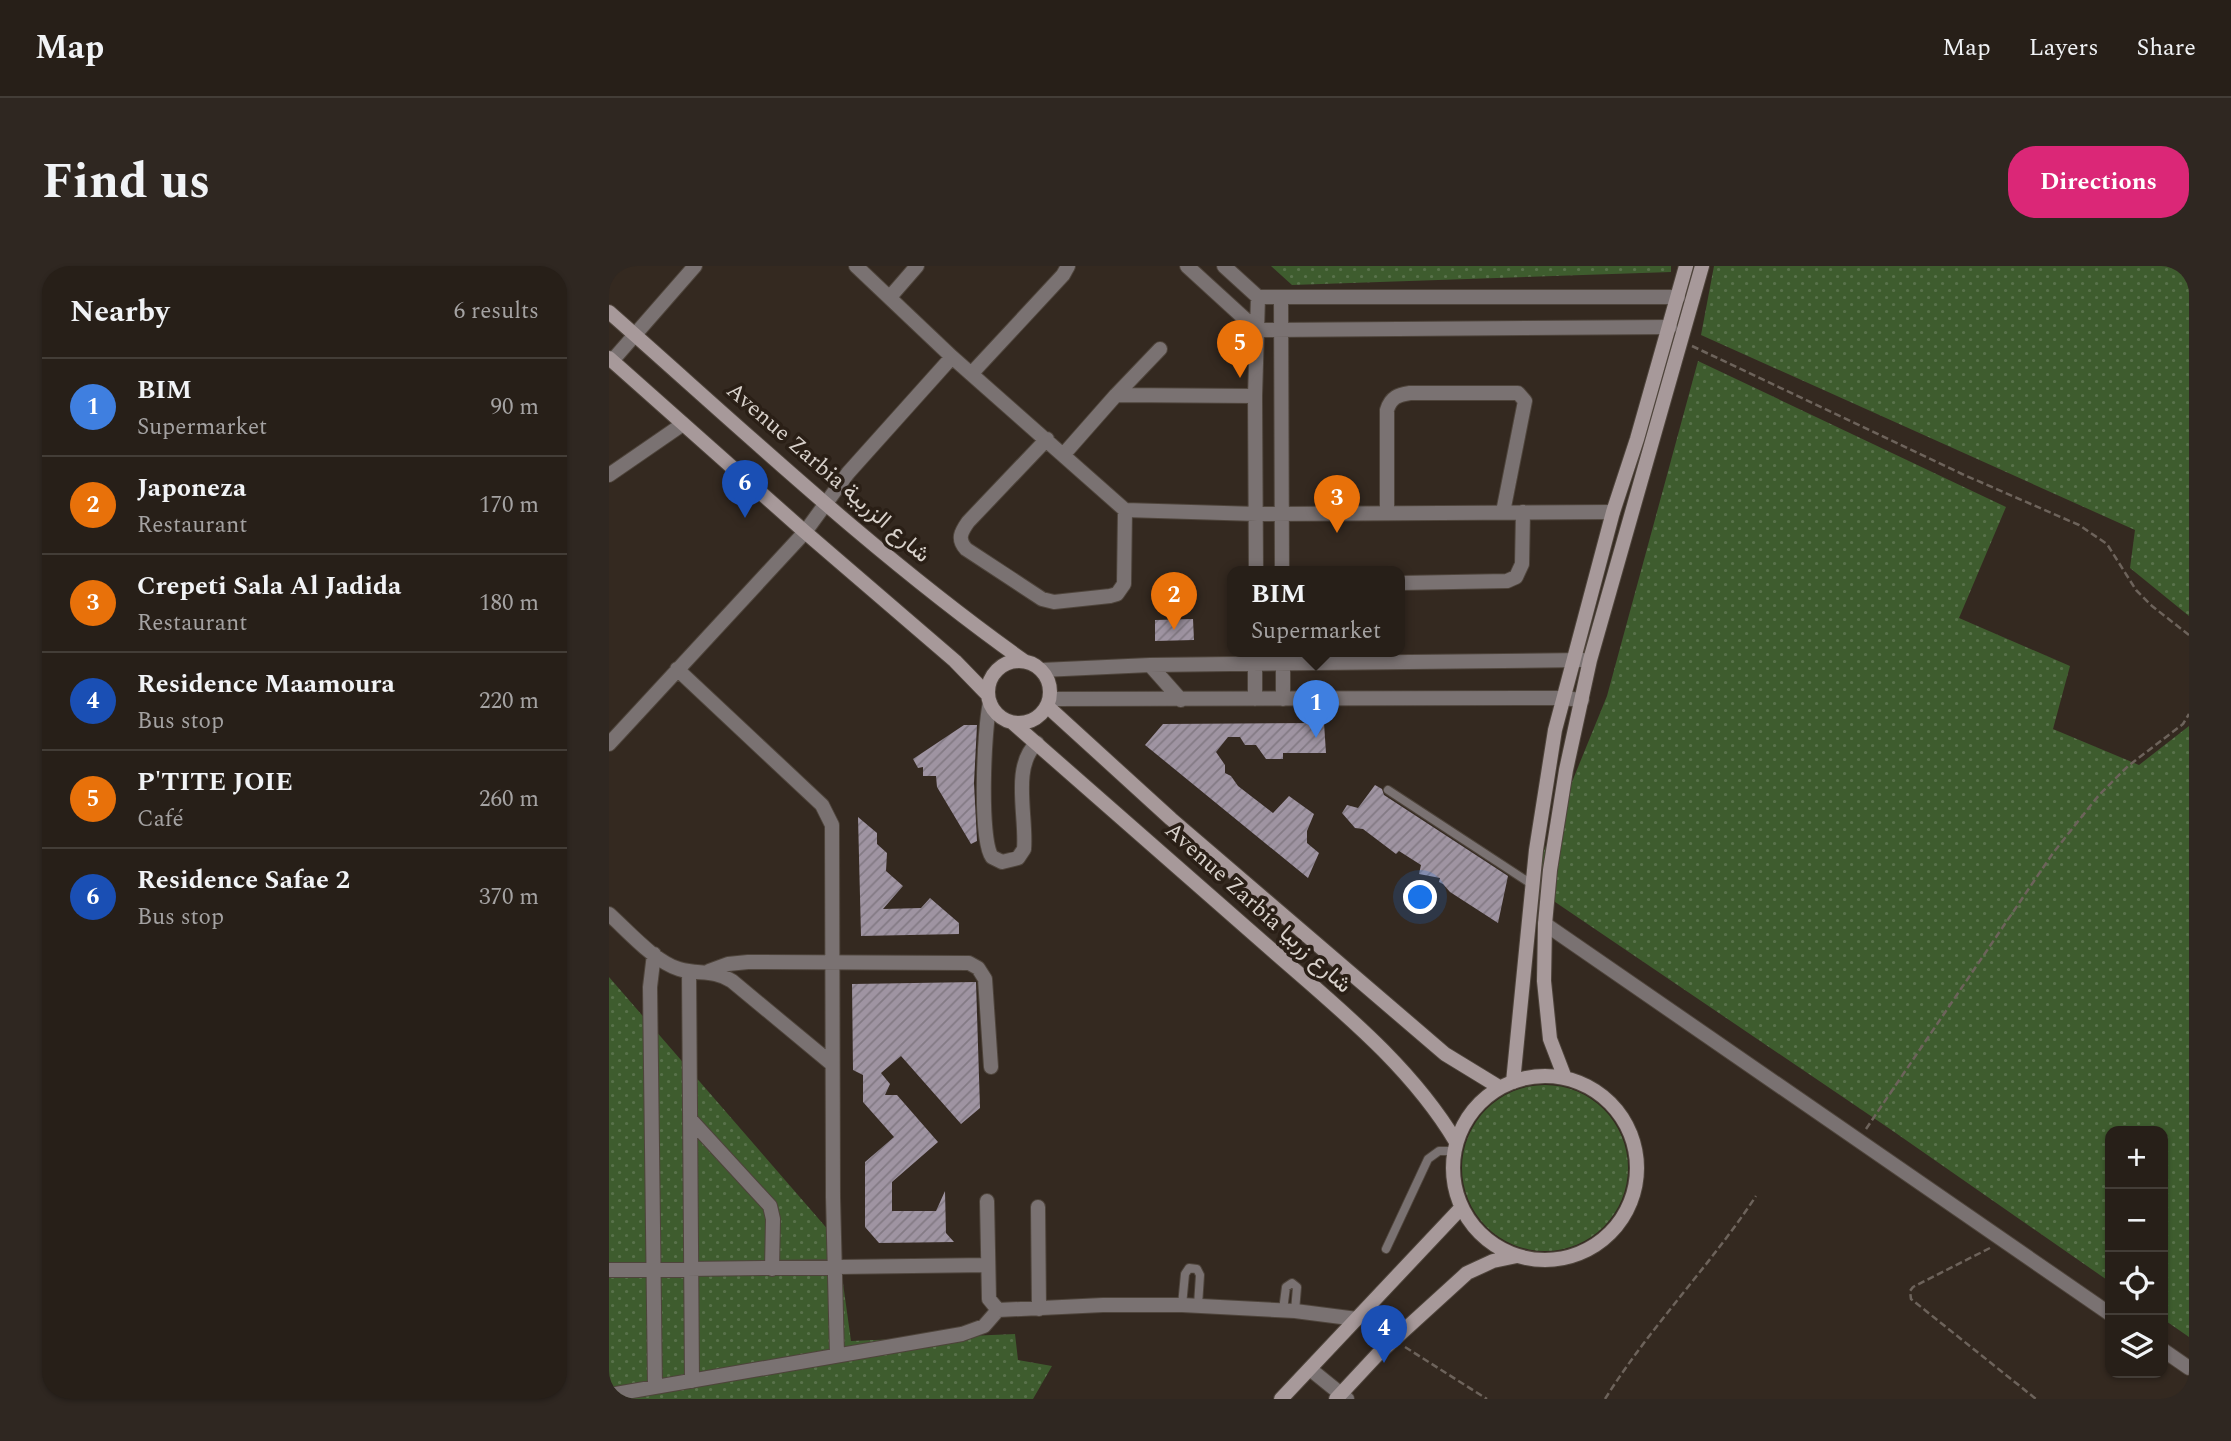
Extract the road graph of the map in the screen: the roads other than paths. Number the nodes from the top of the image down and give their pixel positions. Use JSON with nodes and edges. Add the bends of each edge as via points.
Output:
{"nodes":[{"id":1,"x":695,"y":266,"type":"edge"},
{"id":2,"x":856,"y":266,"type":"edge"},
{"id":3,"x":917,"y":266,"type":"edge"},
{"id":4,"x":1068,"y":266,"type":"edge"},
{"id":5,"x":1187,"y":266,"type":"edge"},
{"id":6,"x":1224,"y":266,"type":"edge"},
{"id":7,"x":1686,"y":266,"type":"edge"},
{"id":8,"x":1702,"y":266,"type":"edge"},
{"id":9,"x":1678,"y":296,"type":"junction"},
{"id":10,"x":890,"y":297,"type":"junction"},
{"id":11,"x":1258,"y":297,"type":"junction"},
{"id":12,"x":1281,"y":297,"type":"junction"},
{"id":13,"x":609,"y":312,"type":"edge"},
{"id":14,"x":1670,"y":327,"type":"junction"},
{"id":15,"x":1257,"y":330,"type":"junction"},
{"id":16,"x":1280,"y":331,"type":"junction"},
{"id":17,"x":635,"y":335,"type":"junction"},
{"id":18,"x":1160,"y":349,"type":"dead end"},
{"id":19,"x":952,"y":356,"type":"junction"},
{"id":20,"x":612,"y":365,"type":"edge"},
{"id":21,"x":972,"y":373,"type":"junction"},
{"id":22,"x":1116,"y":395,"type":"junction"},
{"id":23,"x":1255,"y":396,"type":"junction"},
{"id":24,"x":683,"y":424,"type":"junction"},
{"id":25,"x":1047,"y":439,"type":"junction"},
{"id":26,"x":1064,"y":454,"type":"junction"},
{"id":27,"x":609,"y":475,"type":"edge"},
{"id":28,"x":826,"y":505,"type":"junction"},
{"id":29,"x":1125,"y":510,"type":"junction"},
{"id":30,"x":1503,"y":512,"type":"junction"},
{"id":31,"x":1523,"y":512,"type":"junction"},
{"id":32,"x":1613,"y":512,"type":"junction"},
{"id":33,"x":1282,"y":513,"type":"junction"},
{"id":34,"x":1387,"y":513,"type":"junction"},
{"id":35,"x":1257,"y":514,"type":"junction"},
{"id":36,"x":805,"y":533,"type":"junction"},
{"id":37,"x":1256,"y":566,"type":"edge"},
{"id":38,"x":1282,"y":566,"type":"edge"},
{"id":39,"x":1405,"y":583,"type":"edge"},
{"id":40,"x":1283,"y":657,"type":"edge"},
{"id":41,"x":1255,"y":658,"type":"edge"},
{"id":42,"x":1572,"y":659,"type":"junction"},
{"id":43,"x":1591,"y":660,"type":"junction"},
{"id":44,"x":1024,"y":661,"type":"junction"},
{"id":45,"x":1150,"y":665,"type":"junction"},
{"id":46,"x":677,"y":669,"type":"junction"},
{"id":47,"x":1042,"y":670,"type":"junction"},
{"id":48,"x":1562,"y":698,"type":"junction"},
{"id":49,"x":989,"y":699,"type":"junction"},
{"id":50,"x":1255,"y":699,"type":"junction"},
{"id":51,"x":1283,"y":699,"type":"junction"},
{"id":52,"x":1181,"y":700,"type":"junction"},
{"id":53,"x":1581,"y":700,"type":"junction"},
{"id":54,"x":1049,"y":703,"type":"junction"},
{"id":55,"x":1013,"y":723,"type":"junction"},
{"id":56,"x":1037,"y":743,"type":"junction"},
{"id":57,"x":609,"y":744,"type":"edge"},
{"id":58,"x":1388,"y":790,"type":"dead end"},
{"id":59,"x":1533,"y":885,"type":"junction"},
{"id":60,"x":609,"y":914,"type":"edge"},
{"id":61,"x":1545,"y":924,"type":"junction"},
{"id":62,"x":654,"y":954,"type":"junction"},
{"id":63,"x":831,"y":962,"type":"junction"},
{"id":64,"x":709,"y":971,"type":"junction"},
{"id":65,"x":689,"y":972,"type":"junction"},
{"id":66,"x":832,"y":1064,"type":"junction"},
{"id":67,"x":991,"y":1067,"type":"dead end"},
{"id":68,"x":1565,"y":1078,"type":"junction"},
{"id":69,"x":1513,"y":1082,"type":"junction"},
{"id":70,"x":1499,"y":1087,"type":"junction"},
{"id":71,"x":689,"y":1119,"type":"junction"},
{"id":72,"x":1455,"y":1146,"type":"junction"},
{"id":73,"x":987,"y":1201,"type":"dead end"},
{"id":74,"x":1038,"y":1207,"type":"dead end"},
{"id":75,"x":1461,"y":1208,"type":"junction"},
{"id":76,"x":1386,"y":1249,"type":"dead end"},
{"id":77,"x":1517,"y":1256,"type":"junction"},
{"id":78,"x":988,"y":1265,"type":"junction"},
{"id":79,"x":835,"y":1268,"type":"junction"},
{"id":80,"x":690,"y":1269,"type":"junction"},
{"id":81,"x":772,"y":1269,"type":"junction"},
{"id":82,"x":609,"y":1270,"type":"edge"},
{"id":83,"x":653,"y":1270,"type":"junction"},
{"id":84,"x":1182,"y":1305,"type":"junction"},
{"id":85,"x":1198,"y":1305,"type":"junction"},
{"id":86,"x":1039,"y":1309,"type":"junction"},
{"id":87,"x":998,"y":1310,"type":"junction"},
{"id":88,"x":2105,"y":1311,"type":"edge"},
{"id":89,"x":1357,"y":1319,"type":"junction"},
{"id":90,"x":2168,"y":1353,"type":"edge"},
{"id":91,"x":837,"y":1355,"type":"junction"},
{"id":92,"x":2189,"y":1368,"type":"edge"},
{"id":93,"x":1310,"y":1369,"type":"junction"},
{"id":94,"x":692,"y":1381,"type":"junction"},
{"id":95,"x":655,"y":1387,"type":"junction"},
{"id":96,"x":609,"y":1395,"type":"edge"},
{"id":97,"x":1341,"y":1398,"type":"edge"},
{"id":98,"x":1281,"y":1399,"type":"edge"}],
"edges":[{"from":1,"to":17,"type":"street"},
{"from":2,"to":10,"type":"street"},
{"from":3,"to":10,"type":"street"},
{"from":4,"to":21,"type":"street"},
{"from":5,"to":15,"type":"street"},
{"from":6,"to":11,"type":"street"},
{"from":7,"to":9,"type":"main road"},
{"from":8,"to":43,"type":"main road"},
{"from":9,"to":12,"type":"street"},
{"from":9,"to":14,"type":"main road"},
{"from":10,"to":19,"type":"street"},
{"from":11,"to":12,"type":"street"},
{"from":11,"to":15,"type":"street"},
{"from":12,"to":16,"type":"street"},
{"from":13,"to":17,"type":"main road","name":"Avenue Zarbia شارع الزربية"},
{"from":14,"to":16,"type":"street"},
{"from":14,"to":32,"type":"main road"},
{"from":15,"to":16,"type":"street"},
{"from":15,"to":23,"type":"street"},
{"from":16,"to":33,"type":"street"},
{"from":17,"to":20,"type":"street"},
{"from":17,"to":28,"type":"main road","name":"Avenue Zarbia شارع الزربية"},
{"from":18,"to":22,"type":"street"},
{"from":19,"to":21,"type":"street"},
{"from":19,"to":28,"type":"street","via":[[848,472]]},
{"from":20,"to":24,"type":"main road"},
{"from":21,"to":25,"type":"street"},
{"from":22,"to":23,"type":"street"},
{"from":22,"to":26,"type":"street"},
{"from":23,"to":35,"type":"street"},
{"from":24,"to":27,"type":"street"},
{"from":24,"to":36,"type":"main road"},
{"from":25,"to":26,"type":"street"},
{"from":25,"to":29,"type":"street","via":[[968,522],[960,533],[966,549],[1042,599],[1055,602],[1110,596],[1124,584]]},
{"from":26,"to":29,"type":"street"},
{"from":28,"to":36,"type":"street"},
{"from":28,"to":44,"type":"main road","name":"Avenue Zarbia شارع الزربية"},
{"from":29,"to":35,"type":"street"},
{"from":30,"to":31,"type":"street"},
{"from":30,"to":34,"type":"street"},
{"from":30,"to":34,"type":"street","via":[[1525,401],[1518,393],[1410,393],[1393,398],[1387,410]]},
{"from":31,"to":32,"type":"street"},
{"from":31,"to":39,"type":"street","via":[[1522,564],[1516,577]]},
{"from":32,"to":42,"type":"main road"},
{"from":33,"to":34,"type":"street"},
{"from":33,"to":35,"type":"street"},
{"from":33,"to":38,"type":"street"},
{"from":35,"to":37,"type":"street"},
{"from":36,"to":46,"type":"street"},
{"from":36,"to":49,"type":"main road","via":[[955,661]]},
{"from":40,"to":41,"type":"street"},
{"from":40,"to":42,"type":"street"},
{"from":40,"to":51,"type":"street"},
{"from":41,"to":45,"type":"street"},
{"from":41,"to":50,"type":"street"},
{"from":42,"to":43,"type":"street"},
{"from":42,"to":48,"type":"main road"},
{"from":43,"to":53,"type":"main road"},
{"from":44,"to":47,"type":"main road"},
{"from":44,"to":49,"type":"main road","via":[[997,669]]},
{"from":45,"to":47,"type":"street"},
{"from":45,"to":52,"type":"street"},
{"from":46,"to":57,"type":"street"},
{"from":46,"to":63,"type":"street","via":[[827,811],[832,832]]},
{"from":47,"to":54,"type":"main road","via":[[1051,689]]},
{"from":48,"to":51,"type":"street"},
{"from":48,"to":53,"type":"street"},
{"from":48,"to":59,"type":"main road"},
{"from":49,"to":55,"type":"main road","via":[[999,716]]},
{"from":49,"to":56,"type":"street","via":[[984,750],[986,842],[992,857],[1002,862],[1018,858],[1024,849],[1023,769],[1027,754]]},
{"from":50,"to":51,"type":"street"},
{"from":50,"to":52,"type":"street"},
{"from":52,"to":54,"type":"street"},
{"from":53,"to":61,"type":"main road","via":[[1558,820]]},
{"from":54,"to":55,"type":"main road","via":[[1033,720]]},
{"from":54,"to":70,"type":"main road","name":"Avenue Zarbia شارع زربيا","via":[[1171,819],[1445,1054]]},
{"from":55,"to":56,"type":"main road","name":"Avenue Zarbia شارع زربيا"},
{"from":56,"to":72,"type":"main road","name":"Avenue Zarbia شارع زربيا","via":[[1326,998],[1413,1082],[1442,1118]]},
{"from":58,"to":59,"type":"lane"},
{"from":59,"to":69,"type":"main road"},
{"from":60,"to":62,"type":"street"},
{"from":61,"to":68,"type":"main road","via":[[1549,1039]]},
{"from":61,"to":88,"type":"street"},
{"from":62,"to":65,"type":"street","via":[[671,967]]},
{"from":62,"to":83,"type":"street","via":[[650,987]]},
{"from":63,"to":64,"type":"street","via":[[738,962]]},
{"from":63,"to":66,"type":"street"},
{"from":63,"to":67,"type":"street","via":[[974,965],[985,979]]},
{"from":64,"to":65,"type":"street"},
{"from":64,"to":66,"type":"street","via":[[733,981]]},
{"from":65,"to":71,"type":"street"},
{"from":66,"to":79,"type":"street"},
{"from":68,"to":69,"type":"main road","via":[[1539,1076]]},
{"from":68,"to":77,"type":"main road","via":[[1591,1088],[1612,1104],[1628,1126],[1637,1152],[1634,1192],[1616,1228],[1600,1244],[1575,1256],[1546,1261]]},
{"from":69,"to":70,"type":"main road"},
{"from":70,"to":72,"type":"main road","via":[[1474,1109]]},
{"from":71,"to":80,"type":"street"},
{"from":71,"to":81,"type":"street","via":[[770,1206]]},
{"from":72,"to":75,"type":"main road","via":[[1454,1187]]},
{"from":72,"to":76,"type":"lane","via":[[1428,1159]]},
{"from":73,"to":78,"type":"street"},
{"from":74,"to":86,"type":"street"},
{"from":75,"to":77,"type":"main road","via":[[1475,1229]]},
{"from":75,"to":89,"type":"main road"},
{"from":77,"to":97,"type":"main road","via":[[1467,1273],[1394,1339]]},
{"from":78,"to":79,"type":"street"},
{"from":78,"to":87,"type":"street","via":[[989,1299]]},
{"from":79,"to":81,"type":"street"},
{"from":79,"to":91,"type":"street"},
{"from":80,"to":81,"type":"street"},
{"from":80,"to":83,"type":"street"},
{"from":80,"to":94,"type":"street"},
{"from":82,"to":83,"type":"street"},
{"from":83,"to":95,"type":"street"},
{"from":84,"to":85,"type":"street"},
{"from":84,"to":85,"type":"lane","via":[[1185,1274],[1193,1268],[1200,1275]]},
{"from":84,"to":86,"type":"street"},
{"from":85,"to":89,"type":"street"},
{"from":86,"to":87,"type":"street"},
{"from":87,"to":91,"type":"street","via":[[990,1322],[969,1332]]},
{"from":89,"to":93,"type":"main road"},
{"from":90,"to":92,"type":"street"},
{"from":91,"to":94,"type":"street"},
{"from":93,"to":97,"type":"street"},
{"from":93,"to":98,"type":"main road"},
{"from":94,"to":95,"type":"street"},
{"from":95,"to":96,"type":"street"}]}
